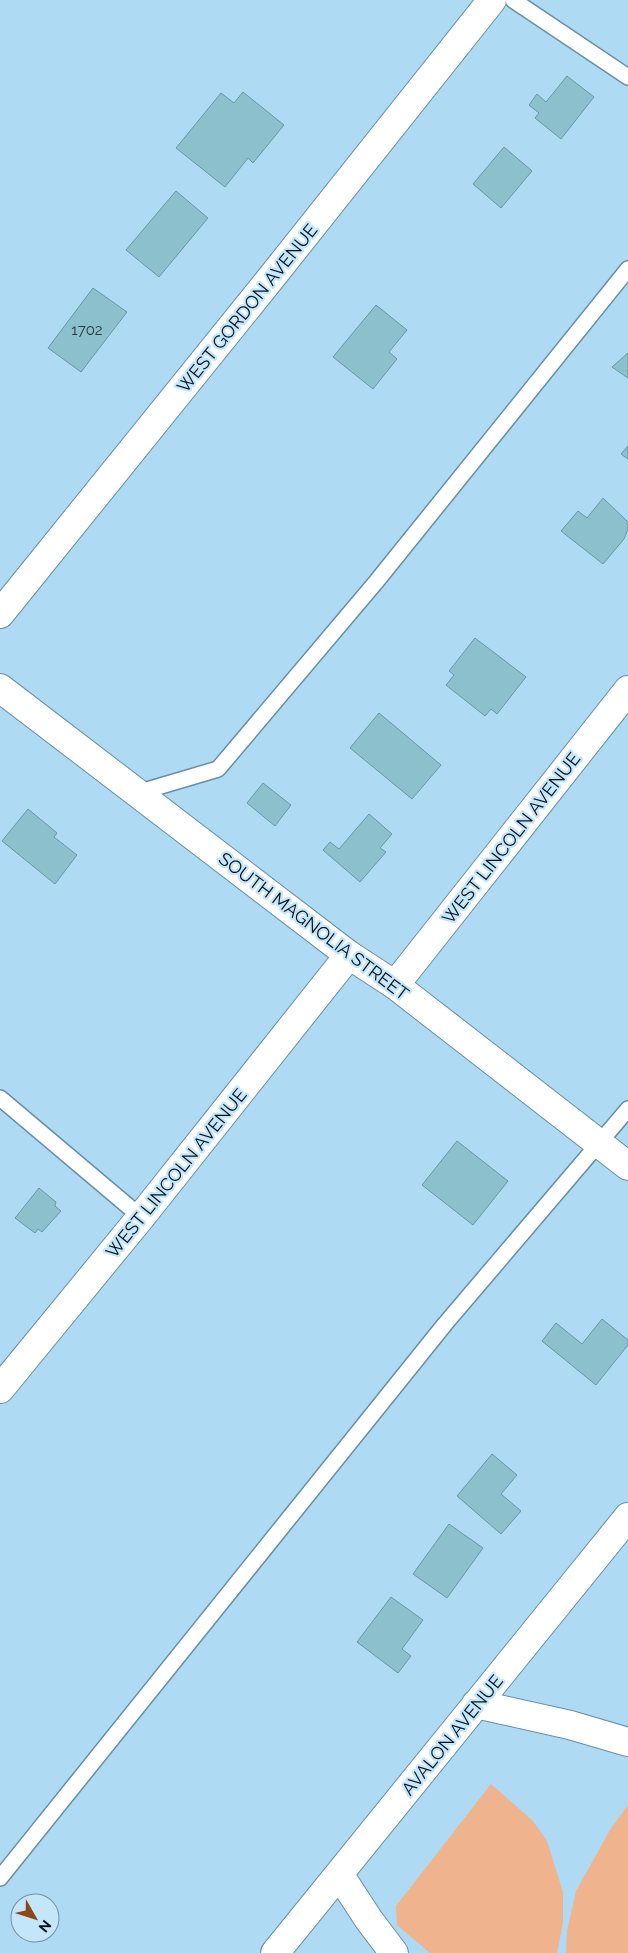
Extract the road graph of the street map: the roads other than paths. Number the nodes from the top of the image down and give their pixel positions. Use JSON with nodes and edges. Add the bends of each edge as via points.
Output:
{"nodes":[{"id":1,"x":492,"y":0,"type":"edge"},
{"id":2,"x":514,"y":0,"type":"edge"},
{"id":3,"x":628,"y":77,"type":"edge"},
{"id":4,"x":628,"y":269,"type":"edge"},
{"id":5,"x":0,"y":614,"type":"edge"},
{"id":6,"x":0,"y":688,"type":"edge"},
{"id":7,"x":628,"y":690,"type":"edge"},
{"id":8,"x":136,"y":793,"type":"junction"},
{"id":9,"x":349,"y":955,"type":"junction"},
{"id":10,"x":395,"y":985,"type":"junction"},
{"id":11,"x":0,"y":1098,"type":"edge"},
{"id":12,"x":628,"y":1109,"type":"edge"},
{"id":13,"x":599,"y":1144,"type":"junction"},
{"id":14,"x":628,"y":1166,"type":"edge"},
{"id":15,"x":141,"y":1217,"type":"junction"},
{"id":16,"x":0,"y":1389,"type":"edge"},
{"id":17,"x":628,"y":1517,"type":"edge"},
{"id":18,"x":476,"y":1704,"type":"junction"},
{"id":19,"x":628,"y":1742,"type":"edge"},
{"id":20,"x":339,"y":1874,"type":"junction"},
{"id":21,"x":0,"y":1878,"type":"edge"},
{"id":22,"x":275,"y":1953,"type":"edge"},
{"id":23,"x":394,"y":1953,"type":"edge"}],
"edges":[{"from":1,"to":5,"type":"street","name":"WEST GORDON AVENUE"},
{"from":2,"to":3,"type":"lane"},
{"from":4,"to":8,"type":"lane","via":[[376,582],[218,769]]},
{"from":6,"to":8,"type":"street","name":"SOUTH MAGNOLIA STREET"},
{"from":7,"to":10,"type":"street","name":"WEST LINCOLN AVENUE"},
{"from":8,"to":9,"type":"street","name":"SOUTH MAGNOLIA STREET"},
{"from":9,"to":10,"type":"street","name":"SOUTH MAGNOLIA STREET"},
{"from":9,"to":15,"type":"street","name":"WEST LINCOLN AVENUE"},
{"from":10,"to":13,"type":"street","name":"SOUTH MAGNOLIA STREET"},
{"from":11,"to":15,"type":"lane"},
{"from":12,"to":13,"type":"lane"},
{"from":13,"to":14,"type":"street","name":"SOUTH MAGNOLIA STREET"},
{"from":13,"to":21,"type":"lane","via":[[439,1332]]},
{"from":15,"to":16,"type":"street","name":"WEST LINCOLN AVENUE"},
{"from":17,"to":18,"type":"street","name":"AVALON AVENUE"},
{"from":18,"to":19,"type":"street","via":[[570,1724]]},
{"from":18,"to":20,"type":"street","name":"AVALON AVENUE"},
{"from":20,"to":22,"type":"street","name":"AVALON AVENUE"},
{"from":20,"to":23,"type":"street"}]}
